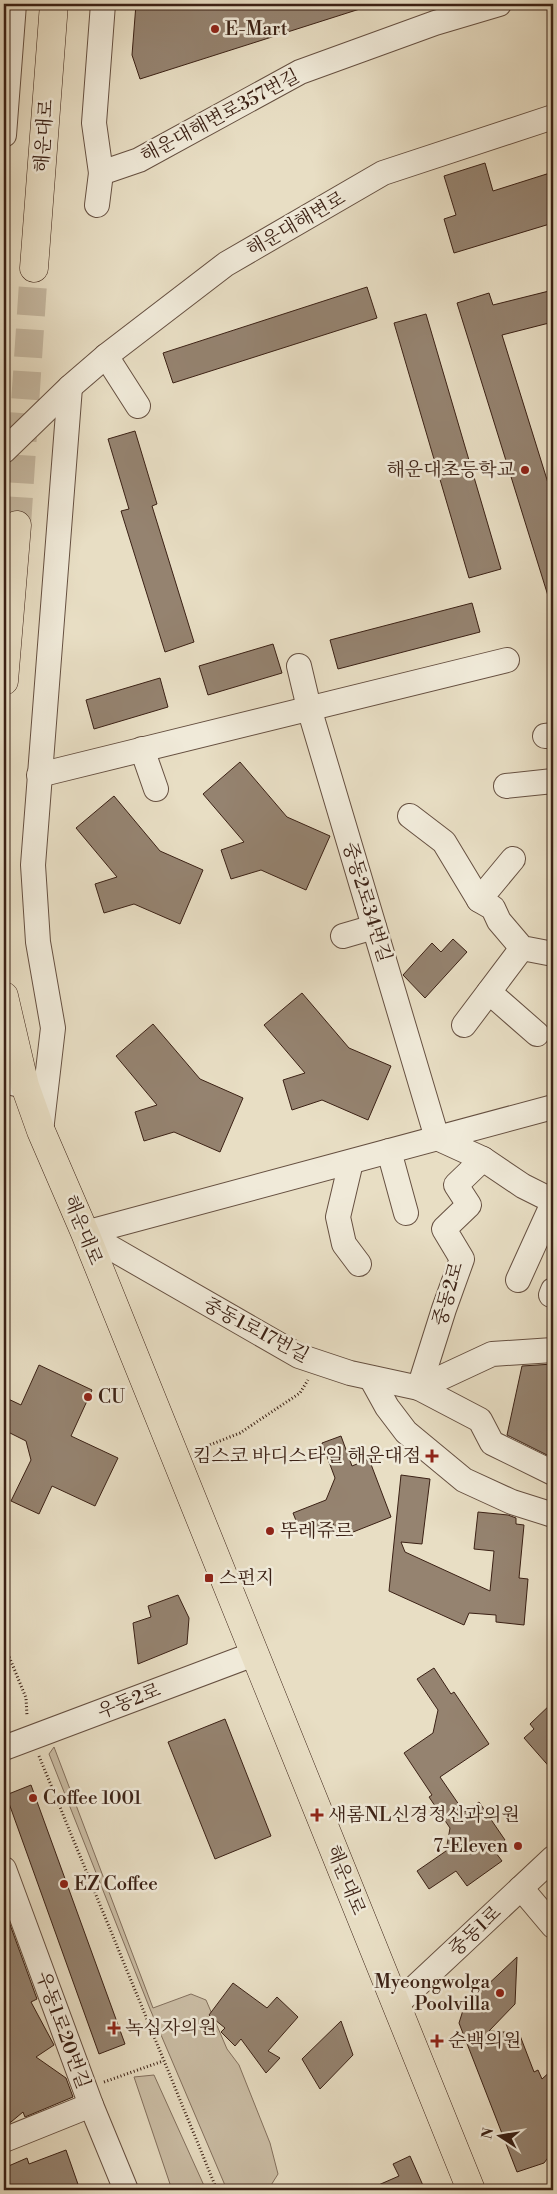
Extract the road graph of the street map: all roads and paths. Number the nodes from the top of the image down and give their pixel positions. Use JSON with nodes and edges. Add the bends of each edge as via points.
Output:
{"nodes":[{"id":1,"x":14,"y":4,"type":"edge"},
{"id":2,"x":54,"y":4,"type":"edge"},
{"id":3,"x":103,"y":4,"type":"edge"},
{"id":4,"x":499,"y":4,"type":"edge"},
{"id":5,"x":431,"y":14,"type":"edge"},
{"id":6,"x":553,"y":117,"type":"edge"},
{"id":7,"x":4,"y":136,"type":"edge"},
{"id":8,"x":101,"y":173,"type":"junction"},
{"id":9,"x":97,"y":205,"type":"dead end"},
{"id":10,"x":34,"y":268,"type":"tunnel mouth"},
{"id":11,"x":106,"y":356,"type":"junction"},
{"id":12,"x":70,"y":387,"type":"junction"},
{"id":13,"x":138,"y":406,"type":"dead end"},
{"id":14,"x":4,"y":451,"type":"edge"},
{"id":15,"x":17,"y":525,"type":"tunnel mouth"},
{"id":16,"x":507,"y":660,"type":"dead end"},
{"id":17,"x":299,"y":666,"type":"dead end"},
{"id":18,"x":4,"y":681,"type":"edge"},
{"id":19,"x":309,"y":708,"type":"junction"},
{"id":20,"x":142,"y":749,"type":"junction"},
{"id":21,"x":39,"y":775,"type":"junction"},
{"id":22,"x":553,"y":781,"type":"edge"},
{"id":23,"x":506,"y":786,"type":"dead end"},
{"id":24,"x":156,"y":789,"type":"dead end"},
{"id":25,"x":410,"y":816,"type":"dead end"},
{"id":26,"x":513,"y":859,"type":"dead end"},
{"id":27,"x":479,"y":900,"type":"junction"},
{"id":28,"x":374,"y":927,"type":"junction"},
{"id":29,"x":343,"y":936,"type":"dead end"},
{"id":30,"x":522,"y":948,"type":"junction"},
{"id":31,"x":553,"y":954,"type":"edge"},
{"id":32,"x":489,"y":992,"type":"junction"},
{"id":33,"x":4,"y":996,"type":"edge"},
{"id":34,"x":464,"y":1025,"type":"dead end"},
{"id":35,"x":537,"y":1034,"type":"dead end"},
{"id":36,"x":14,"y":1083,"type":"edge"},
{"id":37,"x":553,"y":1107,"type":"edge"},
{"id":38,"x":41,"y":1131,"type":"junction"},
{"id":39,"x":437,"y":1138,"type":"junction"},
{"id":40,"x":389,"y":1151,"type":"junction"},
{"id":41,"x":483,"y":1159,"type":"junction"},
{"id":42,"x":351,"y":1162,"type":"junction"},
{"id":43,"x":553,"y":1202,"type":"edge"},
{"id":44,"x":406,"y":1213,"type":"dead end"},
{"id":45,"x":85,"y":1233,"type":"junction"},
{"id":46,"x":359,"y":1264,"type":"dead end"},
{"id":47,"x":518,"y":1280,"type":"dead end"},
{"id":48,"x":553,"y":1350,"type":"edge"},
{"id":49,"x":318,"y":1362,"type":"junction"},
{"id":50,"x":371,"y":1378,"type":"junction"},
{"id":51,"x":420,"y":1388,"type":"junction"},
{"id":52,"x":175,"y":1459,"type":"junction"},
{"id":53,"x":553,"y":1473,"type":"edge"},
{"id":54,"x":553,"y":1515,"type":"edge"},
{"id":55,"x":4,"y":1644,"type":"edge"},
{"id":56,"x":254,"y":1654,"type":"junction"},
{"id":57,"x":27,"y":1718,"type":"dead end"},
{"id":58,"x":4,"y":1748,"type":"edge"},
{"id":59,"x":39,"y":1756,"type":"dead end"},
{"id":60,"x":553,"y":1858,"type":"edge"},
{"id":61,"x":4,"y":1869,"type":"edge"},
{"id":62,"x":521,"y":1888,"type":"junction"},
{"id":63,"x":553,"y":1926,"type":"edge"},
{"id":64,"x":397,"y":2004,"type":"junction"},
{"id":65,"x":163,"y":2061,"type":"junction"},
{"id":66,"x":130,"y":2072,"type":"dead end"},
{"id":67,"x":91,"y":2105,"type":"junction"},
{"id":68,"x":4,"y":2140,"type":"edge"},
{"id":69,"x":126,"y":2190,"type":"edge"},
{"id":70,"x":217,"y":2190,"type":"edge"},
{"id":71,"x":471,"y":2190,"type":"edge"}],
"edges":[{"from":1,"to":7,"type":"street"},
{"from":2,"to":10,"type":"main road","name":"해운대로"},
{"from":3,"to":8,"type":"street","via":[[94,123]]},
{"from":4,"to":5,"type":"street","name":"해운대해변로357번길"},
{"from":5,"to":8,"type":"street","name":"해운대해변로357번길","via":[[300,72],[139,160]]},
{"from":6,"to":11,"type":"street","name":"해운대해변로","via":[[383,173],[226,264]]},
{"from":8,"to":9,"type":"street"},
{"from":11,"to":12,"type":"street","name":"해운대해변로"},
{"from":11,"to":13,"type":"street"},
{"from":12,"to":14,"type":"street","name":"해운대해변로"},
{"from":12,"to":21,"type":"street"},
{"from":15,"to":18,"type":"main road"},
{"from":16,"to":19,"type":"street"},
{"from":17,"to":19,"type":"street","name":"중동2로34번길"},
{"from":19,"to":20,"type":"street"},
{"from":19,"to":28,"type":"street","name":"중동2로34번길"},
{"from":20,"to":21,"type":"street"},
{"from":20,"to":24,"type":"street"},
{"from":21,"to":38,"type":"street","via":[[33,865],[38,942],[53,1028]]},
{"from":22,"to":23,"type":"street"},
{"from":25,"to":27,"type":"street","via":[[444,842]]},
{"from":26,"to":27,"type":"street"},
{"from":27,"to":30,"type":"street","via":[[492,908]]},
{"from":28,"to":29,"type":"street"},
{"from":28,"to":39,"type":"street","name":"중동2로34번길"},
{"from":30,"to":31,"type":"street"},
{"from":30,"to":32,"type":"street"},
{"from":32,"to":34,"type":"street"},
{"from":32,"to":35,"type":"street"},
{"from":33,"to":36,"type":"main road","name":"해운대로"},
{"from":36,"to":38,"type":"main road","name":"해운대로"},
{"from":37,"to":39,"type":"street"},
{"from":38,"to":45,"type":"main road","name":"해운대로"},
{"from":39,"to":40,"type":"street"},
{"from":39,"to":41,"type":"street"},
{"from":40,"to":42,"type":"street"},
{"from":40,"to":44,"type":"street"},
{"from":41,"to":43,"type":"street"},
{"from":41,"to":51,"type":"street","name":"중동2로","via":[[456,1185],[469,1205],[444,1229],[462,1258]]},
{"from":42,"to":45,"type":"street"},
{"from":42,"to":46,"type":"street","via":[[338,1217],[344,1244]]},
{"from":43,"to":47,"type":"street"},
{"from":45,"to":49,"type":"street","name":"중동1로17번길","via":[[267,1339]]},
{"from":45,"to":52,"type":"main road","name":"해운대로"},
{"from":48,"to":51,"type":"street","via":[[492,1354]]},
{"from":49,"to":50,"type":"street","name":"중동1로17번길"},
{"from":49,"to":52,"type":"path","via":[[300,1393],[240,1433]]},
{"from":50,"to":51,"type":"street","name":"중동1로17번길"},
{"from":50,"to":54,"type":"street","via":[[386,1407],[406,1432],[464,1480],[512,1502]]},
{"from":51,"to":53,"type":"street","name":"중동1로17번길","via":[[480,1420],[492,1443]]},
{"from":52,"to":56,"type":"main road","name":"해운대로"},
{"from":55,"to":57,"type":"path","via":[[26,1698]]},
{"from":56,"to":58,"type":"street","name":"우동2로"},
{"from":56,"to":64,"type":"main road","name":"해운대로"},
{"from":59,"to":65,"type":"path"},
{"from":60,"to":62,"type":"street","name":"중동1로"},
{"from":61,"to":67,"type":"street","name":"우동1로20번길"},
{"from":62,"to":63,"type":"street"},
{"from":62,"to":64,"type":"street","name":"중동1로"},
{"from":64,"to":71,"type":"main road","name":"해운대로"},
{"from":65,"to":66,"type":"path"},
{"from":65,"to":70,"type":"path"},
{"from":67,"to":68,"type":"street"},
{"from":67,"to":69,"type":"street","name":"우동1로20번길"}]}
